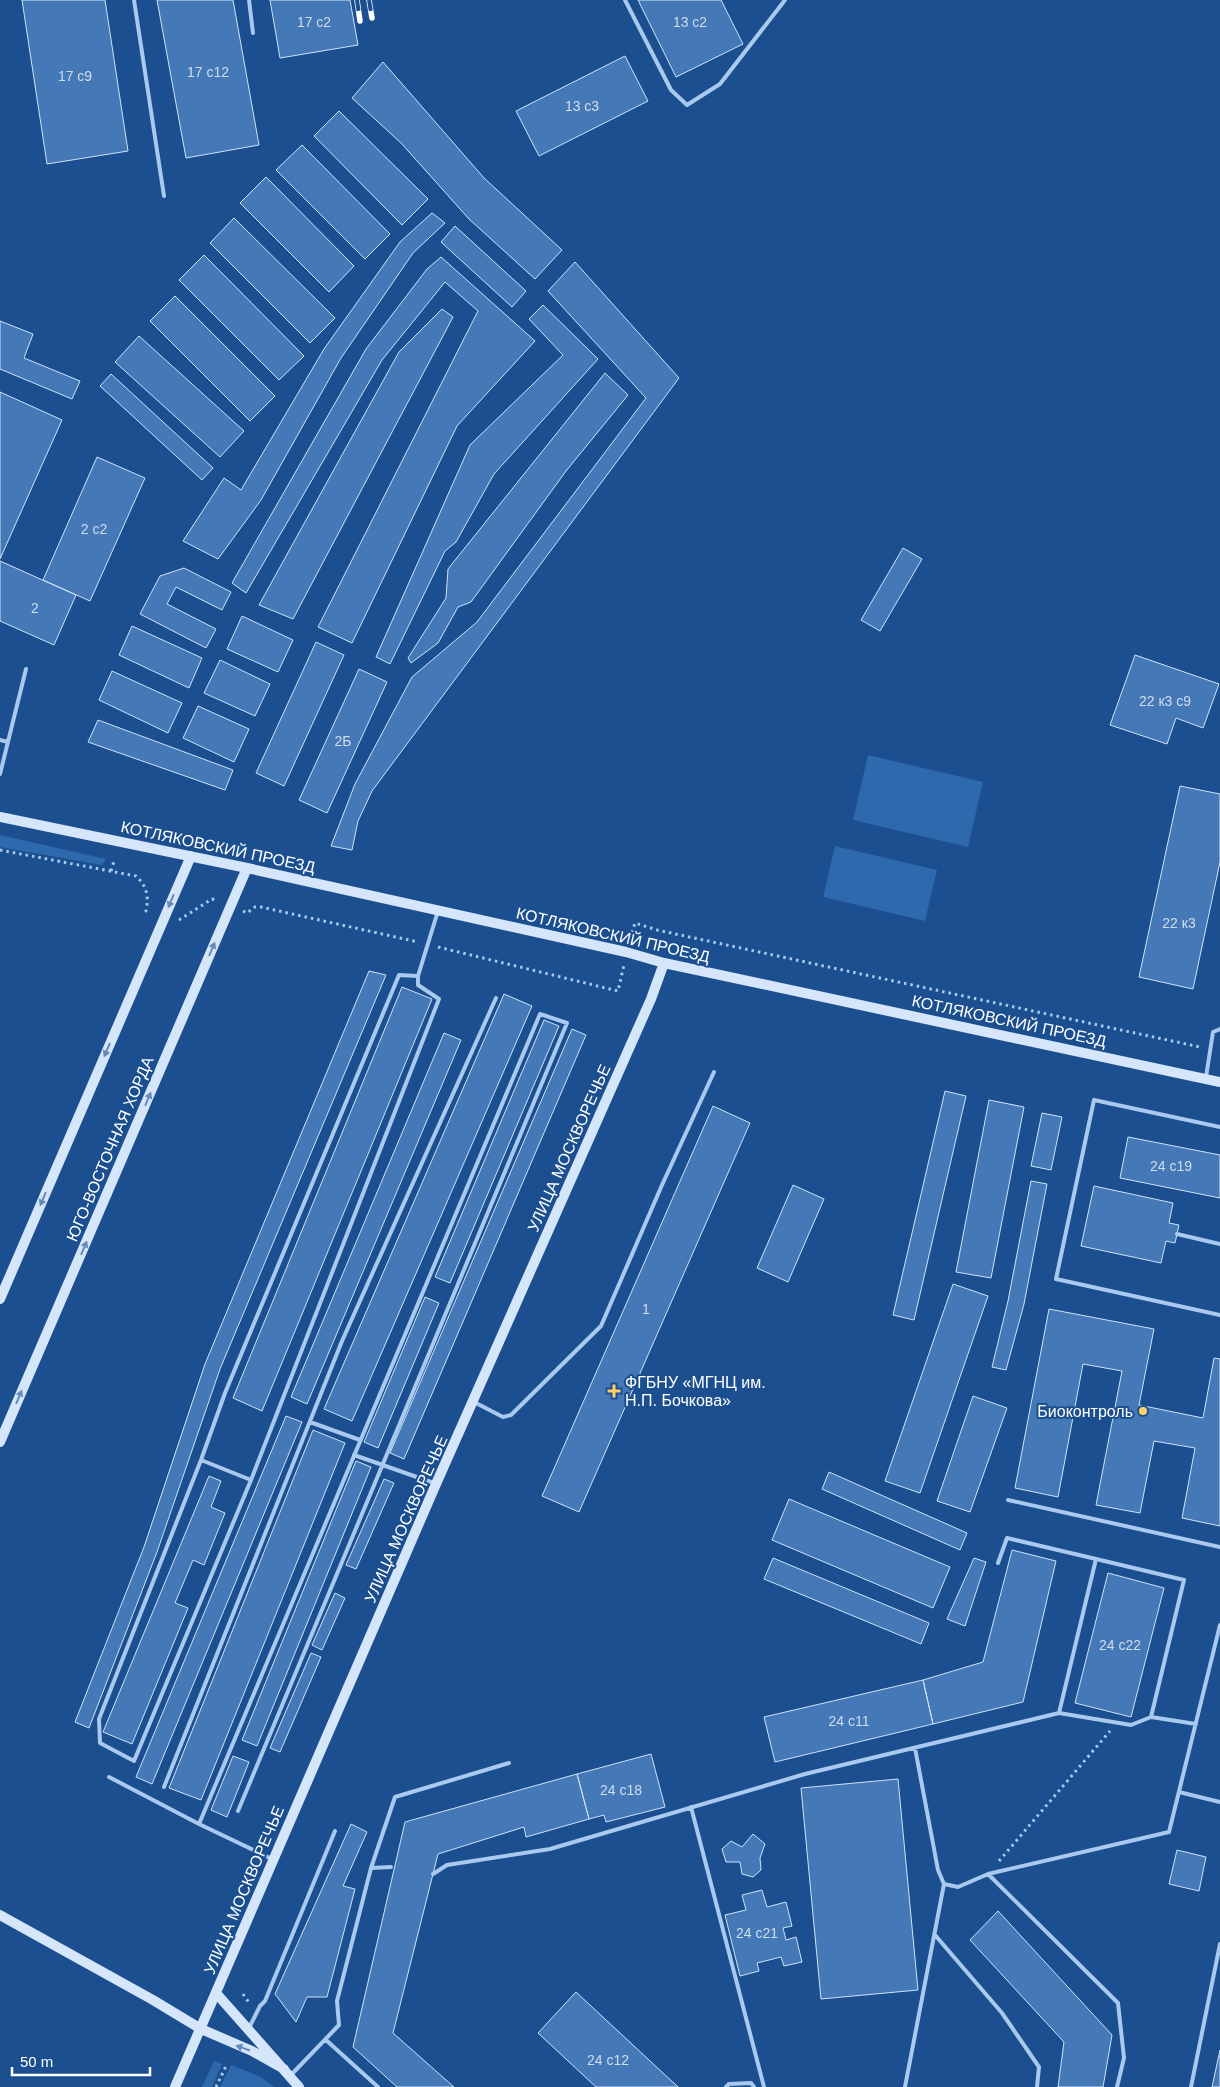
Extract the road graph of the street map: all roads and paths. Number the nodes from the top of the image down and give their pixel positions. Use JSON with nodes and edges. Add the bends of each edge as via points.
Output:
{"nodes":[{"id":1,"x":134,"y":0,"type":"edge"},
{"id":2,"x":249,"y":0,"type":"edge"},
{"id":3,"x":625,"y":0,"type":"edge"},
{"id":4,"x":785,"y":0,"type":"edge"},
{"id":5,"x":253,"y":34,"type":"dead end"},
{"id":6,"x":164,"y":196,"type":"dead end"},
{"id":7,"x":26,"y":669,"type":"dead end"},
{"id":8,"x":0,"y":740,"type":"edge"},
{"id":9,"x":8,"y":742,"type":"junction"},
{"id":10,"x":0,"y":774,"type":"edge"},
{"id":11,"x":0,"y":817,"type":"edge"},
{"id":12,"x":0,"y":850,"type":"edge"},
{"id":13,"x":190,"y":856,"type":"junction"},
{"id":14,"x":114,"y":861,"type":"dead end"},
{"id":15,"x":247,"y":868,"type":"junction"},
{"id":16,"x":111,"y":871,"type":"junction"},
{"id":17,"x":219,"y":901,"type":"dead end"},
{"id":18,"x":438,"y":911,"type":"junction"},
{"id":19,"x":150,"y":913,"type":"dead end"},
{"id":20,"x":176,"y":923,"type":"dead end"},
{"id":21,"x":664,"y":962,"type":"junction"},
{"id":22,"x":418,"y":976,"type":"junction"},
{"id":23,"x":496,"y":998,"type":"dead end"},
{"id":24,"x":1220,"y":1029,"type":"edge"},
{"id":25,"x":714,"y":1072,"type":"dead end"},
{"id":26,"x":1206,"y":1079,"type":"junction"},
{"id":27,"x":1220,"y":1082,"type":"edge"},
{"id":28,"x":1220,"y":1127,"type":"edge"},
{"id":29,"x":1177,"y":1234,"type":"dead end"},
{"id":30,"x":1220,"y":1244,"type":"edge"},
{"id":31,"x":0,"y":1299,"type":"edge"},
{"id":32,"x":1220,"y":1314,"type":"edge"},
{"id":33,"x":474,"y":1402,"type":"junction"},
{"id":34,"x":310,"y":1422,"type":"junction"},
{"id":35,"x":360,"y":1440,"type":"junction"},
{"id":36,"x":0,"y":1442,"type":"edge"},
{"id":37,"x":354,"y":1454,"type":"junction"},
{"id":38,"x":201,"y":1460,"type":"junction"},
{"id":39,"x":383,"y":1464,"type":"junction"},
{"id":40,"x":251,"y":1480,"type":"junction"},
{"id":41,"x":436,"y":1484,"type":"junction"},
{"id":42,"x":1008,"y":1500,"type":"dead end"},
{"id":43,"x":1220,"y":1547,"type":"edge"},
{"id":44,"x":1096,"y":1559,"type":"junction"},
{"id":45,"x":998,"y":1563,"type":"dead end"},
{"id":46,"x":1220,"y":1625,"type":"edge"},
{"id":47,"x":1059,"y":1713,"type":"junction"},
{"id":48,"x":1151,"y":1718,"type":"junction"},
{"id":49,"x":1117,"y":1723,"type":"junction"},
{"id":50,"x":1196,"y":1724,"type":"junction"},
{"id":51,"x":915,"y":1748,"type":"junction"},
{"id":52,"x":509,"y":1763,"type":"dead end"},
{"id":53,"x":109,"y":1777,"type":"dead end"},
{"id":54,"x":164,"y":1787,"type":"dead end"},
{"id":55,"x":1179,"y":1792,"type":"junction"},
{"id":56,"x":1220,"y":1802,"type":"edge"},
{"id":57,"x":691,"y":1808,"type":"junction"},
{"id":58,"x":238,"y":1812,"type":"dead end"},
{"id":59,"x":199,"y":1824,"type":"junction"},
{"id":60,"x":335,"y":1831,"type":"dead end"},
{"id":61,"x":274,"y":1860,"type":"junction"},
{"id":62,"x":391,"y":1867,"type":"dead end"},
{"id":63,"x":371,"y":1868,"type":"junction"},
{"id":64,"x":433,"y":1874,"type":"dead end"},
{"id":65,"x":988,"y":1874,"type":"junction"},
{"id":66,"x":944,"y":1884,"type":"junction"},
{"id":67,"x":0,"y":1915,"type":"edge"},
{"id":68,"x":934,"y":1934,"type":"junction"},
{"id":69,"x":1220,"y":1944,"type":"edge"},
{"id":70,"x":216,"y":1993,"type":"junction"},
{"id":71,"x":243,"y":1994,"type":"dead end"},
{"id":72,"x":253,"y":2009,"type":"dead end"},
{"id":73,"x":201,"y":2029,"type":"junction"},
{"id":74,"x":249,"y":2029,"type":"junction"},
{"id":75,"x":326,"y":2040,"type":"junction"},
{"id":76,"x":227,"y":2064,"type":"dead end"},
{"id":77,"x":287,"y":2073,"type":"junction"},
{"id":78,"x":175,"y":2087,"type":"edge"},
{"id":79,"x":216,"y":2087,"type":"edge"},
{"id":80,"x":299,"y":2087,"type":"edge"},
{"id":81,"x":378,"y":2087,"type":"edge"},
{"id":82,"x":726,"y":2087,"type":"edge"},
{"id":83,"x":754,"y":2087,"type":"edge"},
{"id":84,"x":764,"y":2087,"type":"edge"},
{"id":85,"x":904,"y":2087,"type":"edge"},
{"id":86,"x":1037,"y":2087,"type":"edge"},
{"id":87,"x":1117,"y":2087,"type":"edge"},
{"id":88,"x":1191,"y":2087,"type":"edge"}],
"edges":[{"from":1,"to":6,"type":"lane"},
{"from":2,"to":5,"type":"lane"},
{"from":3,"to":4,"type":"lane","via":[[671,90],[686,105],[720,84]]},
{"from":7,"to":9,"type":"lane"},
{"from":8,"to":9,"type":"lane"},
{"from":9,"to":10,"type":"lane"},
{"from":11,"to":13,"type":"main road","name":"КОТЛЯКОВСКИЙ ПРОЕЗД"},
{"from":12,"to":16,"type":"path"},
{"from":13,"to":15,"type":"main road","name":"КОТЛЯКОВСКИЙ ПРОЕЗД"},
{"from":13,"to":31,"type":"main road","one_way":true},
{"from":14,"to":16,"type":"path"},
{"from":15,"to":18,"type":"main road","name":"КОТЛЯКОВСКИЙ ПРОЕЗД"},
{"from":36,"to":15,"type":"main road","name":"ЮГО-ВОСТОЧНАЯ ХОРДА","one_way":true},
{"from":16,"to":19,"type":"path","via":[[136,876],[143,882],[147,891],[146,911]]},
{"from":17,"to":20,"type":"path","via":[[212,899]]},
{"from":18,"to":21,"type":"main road","name":"КОТЛЯКОВСКИЙ ПРОЕЗД"},
{"from":18,"to":22,"type":"lane"},
{"from":21,"to":26,"type":"main road","name":"КОТЛЯКОВСКИЙ ПРОЕЗД"},
{"from":21,"to":33,"type":"main road","name":"УЛИЦА МОСКВОРЕЧЬЕ","via":[[647,1008]]},
{"from":22,"to":38,"type":"lane","via":[[399,975],[225,1393]]},
{"from":22,"to":40,"type":"lane","via":[[418,984],[440,999]]},
{"from":23,"to":34,"type":"lane","via":[[342,1341]]},
{"from":24,"to":26,"type":"lane","via":[[1213,1032]]},
{"from":25,"to":33,"type":"lane","via":[[601,1326],[511,1415],[503,1417]]},
{"from":26,"to":27,"type":"main road","name":"КОТЛЯКОВСКИЙ ПРОЕЗД"},
{"from":28,"to":32,"type":"lane","via":[[1094,1100],[1056,1279]]},
{"from":29,"to":30,"type":"lane"},
{"from":33,"to":41,"type":"main road","name":"УЛИЦА МОСКВОРЕЧЬЕ"},
{"from":34,"to":35,"type":"lane"},
{"from":34,"to":54,"type":"lane"},
{"from":35,"to":37,"type":"lane"},
{"from":35,"to":39,"type":"lane","via":[[540,1014],[567,1023]]},
{"from":37,"to":39,"type":"lane"},
{"from":37,"to":59,"type":"lane"},
{"from":38,"to":40,"type":"lane"},
{"from":38,"to":40,"type":"lane","via":[[100,1719],[100,1743],[134,1761]]},
{"from":39,"to":41,"type":"lane"},
{"from":39,"to":58,"type":"lane"},
{"from":41,"to":61,"type":"main road","name":"УЛИЦА МОСКВОРЕЧЬЕ"},
{"from":42,"to":43,"type":"lane"},
{"from":44,"to":45,"type":"lane","via":[[1007,1538]]},
{"from":44,"to":47,"type":"lane"},
{"from":44,"to":48,"type":"lane","via":[[1184,1580]]},
{"from":46,"to":50,"type":"lane"},
{"from":47,"to":49,"type":"lane"},
{"from":47,"to":51,"type":"lane"},
{"from":48,"to":49,"type":"lane","via":[[1131,1725]]},
{"from":48,"to":50,"type":"lane"},
{"from":49,"to":65,"type":"path"},
{"from":50,"to":55,"type":"lane"},
{"from":51,"to":57,"type":"lane","via":[[805,1774]]},
{"from":51,"to":66,"type":"lane","via":[[938,1870]]},
{"from":52,"to":63,"type":"lane","via":[[395,1797]]},
{"from":53,"to":59,"type":"lane"},
{"from":55,"to":56,"type":"lane"},
{"from":55,"to":65,"type":"lane","via":[[1169,1832]]},
{"from":57,"to":64,"type":"lane","via":[[550,1849],[447,1865]]},
{"from":57,"to":84,"type":"lane"},
{"from":59,"to":61,"type":"lane"},
{"from":60,"to":74,"type":"lane","via":[[266,2001],[260,2006]]},
{"from":61,"to":70,"type":"main road","name":"УЛИЦА МОСКВОРЕЧЬЕ"},
{"from":62,"to":63,"type":"lane"},
{"from":63,"to":75,"type":"lane","via":[[337,2001],[339,2025]]},
{"from":65,"to":66,"type":"lane","via":[[958,1887]]},
{"from":65,"to":87,"type":"lane","via":[[1118,2003],[1124,2058]]},
{"from":66,"to":68,"type":"lane"},
{"from":67,"to":73,"type":"main road"},
{"from":68,"to":85,"type":"lane"},
{"from":68,"to":86,"type":"lane","via":[[1002,2013],[1039,2067]]},
{"from":69,"to":88,"type":"lane"},
{"from":70,"to":73,"type":"main road","name":"УЛИЦА МОСКВОРЕЧЬЕ"},
{"from":70,"to":74,"type":"main road"},
{"from":71,"to":72,"type":"path"},
{"from":77,"to":73,"type":"main road","one_way":true,"via":[[252,2051]]},
{"from":73,"to":78,"type":"main road","name":"УЛИЦА МОСКВОРЕЧЬЕ"},
{"from":74,"to":77,"type":"main road"},
{"from":75,"to":77,"type":"lane"},
{"from":75,"to":81,"type":"lane"},
{"from":76,"to":79,"type":"path"},
{"from":77,"to":80,"type":"main road"},
{"from":82,"to":83,"type":"lane","via":[[751,2083]]}]}
